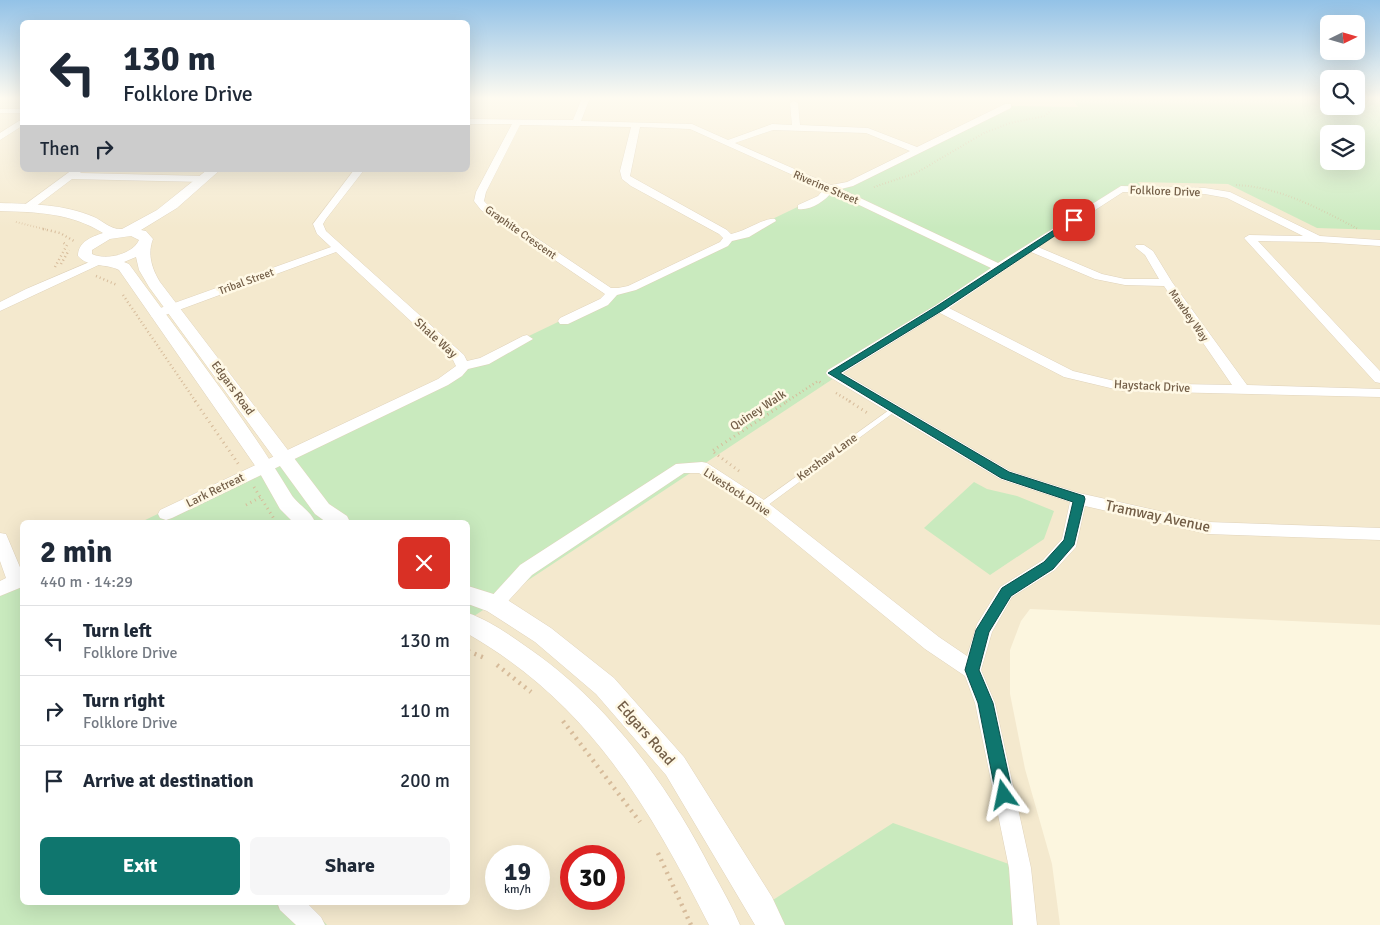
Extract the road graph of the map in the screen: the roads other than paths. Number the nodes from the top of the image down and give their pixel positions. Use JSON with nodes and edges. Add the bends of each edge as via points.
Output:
{"nodes":[{"id":1,"x":507,"y":141,"type":"edge"},
{"id":2,"x":632,"y":141,"type":"edge"},
{"id":3,"x":723,"y":141,"type":"edge"},
{"id":4,"x":732,"y":141,"type":"edge"},
{"id":5,"x":892,"y":141,"type":"edge"},
{"id":6,"x":938,"y":141,"type":"edge"},
{"id":7,"x":727,"y":143,"type":"junction"},
{"id":8,"x":918,"y":151,"type":"junction"},
{"id":9,"x":223,"y":172,"type":"edge"},
{"id":10,"x":357,"y":172,"type":"edge"},
{"id":11,"x":74,"y":173,"type":"edge"},
{"id":12,"x":209,"y":174,"type":"edge"},
{"id":13,"x":831,"y":188,"type":"junction"},
{"id":14,"x":0,"y":207,"type":"edge"},
{"id":15,"x":802,"y":207,"type":"dead end"},
{"id":16,"x":27,"y":208,"type":"junction"},
{"id":17,"x":0,"y":214,"type":"edge"},
{"id":18,"x":771,"y":221,"type":"dead end"},
{"id":19,"x":121,"y":233,"type":"junction"},
{"id":20,"x":728,"y":238,"type":"junction"},
{"id":21,"x":1318,"y":239,"type":"junction"},
{"id":22,"x":83,"y":240,"type":"junction"},
{"id":23,"x":145,"y":242,"type":"junction"},
{"id":24,"x":1380,"y":243,"type":"edge"},
{"id":25,"x":1140,"y":247,"type":"dead end"},
{"id":26,"x":336,"y":248,"type":"junction"},
{"id":27,"x":1030,"y":248,"type":"junction"},
{"id":28,"x":105,"y":261,"type":"junction"},
{"id":29,"x":999,"y":268,"type":"junction"},
{"id":30,"x":1167,"y":283,"type":"junction"},
{"id":31,"x":30,"y":291,"type":"junction"},
{"id":32,"x":614,"y":292,"type":"junction"},
{"id":33,"x":0,"y":307,"type":"edge"},
{"id":34,"x":174,"y":308,"type":"junction"},
{"id":35,"x":940,"y":308,"type":"junction"},
{"id":36,"x":156,"y":314,"type":"junction"},
{"id":37,"x":564,"y":321,"type":"dead end"},
{"id":38,"x":527,"y":339,"type":"dead end"},
{"id":39,"x":463,"y":366,"type":"junction"},
{"id":40,"x":1380,"y":379,"type":"edge"},
{"id":41,"x":1242,"y":389,"type":"junction"},
{"id":42,"x":1380,"y":393,"type":"edge"},
{"id":43,"x":894,"y":410,"type":"junction"},
{"id":44,"x":284,"y":458,"type":"junction"},
{"id":45,"x":264,"y":466,"type":"junction"},
{"id":46,"x":1079,"y":499,"type":"junction"},
{"id":47,"x":761,"y":506,"type":"junction"},
{"id":48,"x":166,"y":514,"type":"dead end"},
{"id":49,"x":303,"y":520,"type":"edge"},
{"id":50,"x":337,"y":520,"type":"edge"},
{"id":51,"x":1380,"y":534,"type":"edge"},
{"id":52,"x":0,"y":539,"type":"edge"},
{"id":53,"x":20,"y":580,"type":"edge"},
{"id":54,"x":0,"y":589,"type":"edge"},
{"id":55,"x":470,"y":596,"type":"edge"},
{"id":56,"x":495,"y":604,"type":"junction"},
{"id":57,"x":470,"y":624,"type":"edge"},
{"id":58,"x":972,"y":670,"type":"junction"},
{"id":59,"x":291,"y":905,"type":"edge"},
{"id":60,"x":313,"y":925,"type":"edge"},
{"id":61,"x":724,"y":925,"type":"edge"},
{"id":62,"x":770,"y":925,"type":"edge"},
{"id":63,"x":1025,"y":925,"type":"edge"}],
"edges":[{"from":1,"to":32,"type":"street","name":"Graphite Crescent","via":[[479,201],[603,288]]},
{"from":2,"to":20,"type":"street","via":[[625,177],[723,232]]},
{"from":3,"to":7,"type":"street","name":"Riverine Street"},
{"from":4,"to":7,"type":"street"},
{"from":5,"to":8,"type":"street"},
{"from":6,"to":8,"type":"street"},
{"from":7,"to":13,"type":"street","name":"Riverine Street"},
{"from":8,"to":13,"type":"street","via":[[844,186]]},
{"from":9,"to":23,"type":"street","via":[[157,227]]},
{"from":10,"to":26,"type":"street","name":"Shale Way","via":[[318,224]]},
{"from":11,"to":12,"type":"street"},
{"from":11,"to":16,"type":"street"},
{"from":12,"to":19,"type":"street","via":[[161,215]]},
{"from":13,"to":15,"type":"street","via":[[822,198]]},
{"from":13,"to":29,"type":"street","name":"Riverine Street"},
{"from":14,"to":16,"type":"street"},
{"from":16,"to":19,"type":"street","via":[[80,216]]},
{"from":17,"to":22,"type":"street","via":[[52,218],[74,225]]},
{"from":18,"to":20,"type":"street","via":[[745,234]]},
{"from":19,"to":22,"type":"street"},
{"from":19,"to":23,"type":"street","via":[[138,233]]},
{"from":20,"to":32,"type":"street","via":[[724,244],[680,266],[632,288]]},
{"from":21,"to":24,"type":"street"},
{"from":21,"to":27,"type":"street","name":"Folklore Drive","via":[[1230,195],[1122,189]]},
{"from":21,"to":40,"type":"street","via":[[1249,238]]},
{"from":22,"to":28,"type":"street","via":[[88,259]]},
{"from":22,"to":31,"type":"street"},
{"from":23,"to":28,"type":"street","via":[[130,254]]},
{"from":23,"to":34,"type":"street","name":"Edgars Road","via":[[142,260],[146,272]]},
{"from":25,"to":30,"type":"street","via":[[1149,253]]},
{"from":26,"to":34,"type":"street","name":"Tribal Street"},
{"from":26,"to":39,"type":"street","name":"Shale Way","via":[[459,358]]},
{"from":27,"to":29,"type":"street","name":"Folklore Drive"},
{"from":27,"to":30,"type":"street","name":"Mawbey Way","via":[[1099,277],[1125,282]]},
{"from":28,"to":31,"type":"street"},
{"from":28,"to":36,"type":"street","name":"Edgars Road","via":[[124,267]]},
{"from":29,"to":35,"type":"street","name":"Folklore Drive"},
{"from":30,"to":41,"type":"street","name":"Mawbey Way"},
{"from":31,"to":33,"type":"street"},
{"from":32,"to":37,"type":"street","via":[[604,302]]},
{"from":34,"to":36,"type":"street","name":"Tribal Street"},
{"from":34,"to":44,"type":"street","name":"Edgars Road"},
{"from":35,"to":41,"type":"street","name":"Haystack Drive","via":[[1069,374],[1088,380],[1122,387]]},
{"from":35,"to":43,"type":"street","name":"Folklore Drive","via":[[833,373]]},
{"from":36,"to":45,"type":"street","name":"Edgars Road"},
{"from":38,"to":39,"type":"street","via":[[484,360]]},
{"from":39,"to":44,"type":"street","name":"Shale Way","via":[[443,382]]},
{"from":41,"to":42,"type":"street","name":"Haystack Drive"},
{"from":43,"to":46,"type":"street","name":"Folklore Drive","via":[[1005,475]]},
{"from":43,"to":47,"type":"lane","name":"Kershaw Lane"},
{"from":44,"to":45,"type":"street","name":"Shale Way"},
{"from":44,"to":50,"type":"street","name":"Edgars Road","via":[[322,509]]},
{"from":45,"to":48,"type":"street","name":"Lark Retreat"},
{"from":45,"to":49,"type":"street","name":"Edgars Road","via":[[287,504]]},
{"from":46,"to":51,"type":"street","name":"Tramway Avenue","via":[[1208,528]]},
{"from":46,"to":58,"type":"street","via":[[1070,542],[1049,566],[1006,592],[983,630]]},
{"from":47,"to":56,"type":"street","name":"Livestock Drive","via":[[702,467],[681,468],[526,570]]},
{"from":47,"to":58,"type":"street","name":"Livestock Drive","via":[[932,643]]},
{"from":52,"to":53,"type":"street"},
{"from":53,"to":54,"type":"street"},
{"from":55,"to":56,"type":"street","name":"Edgars Road"},
{"from":56,"to":62,"type":"street","name":"Edgars Road","via":[[543,635],[605,686],[675,766]]},
{"from":57,"to":61,"type":"street","via":[[523,658],[571,697],[623,753],[677,833]]},
{"from":58,"to":63,"type":"street","via":[[987,712],[1020,868]]},
{"from":59,"to":60,"type":"street"}]}
